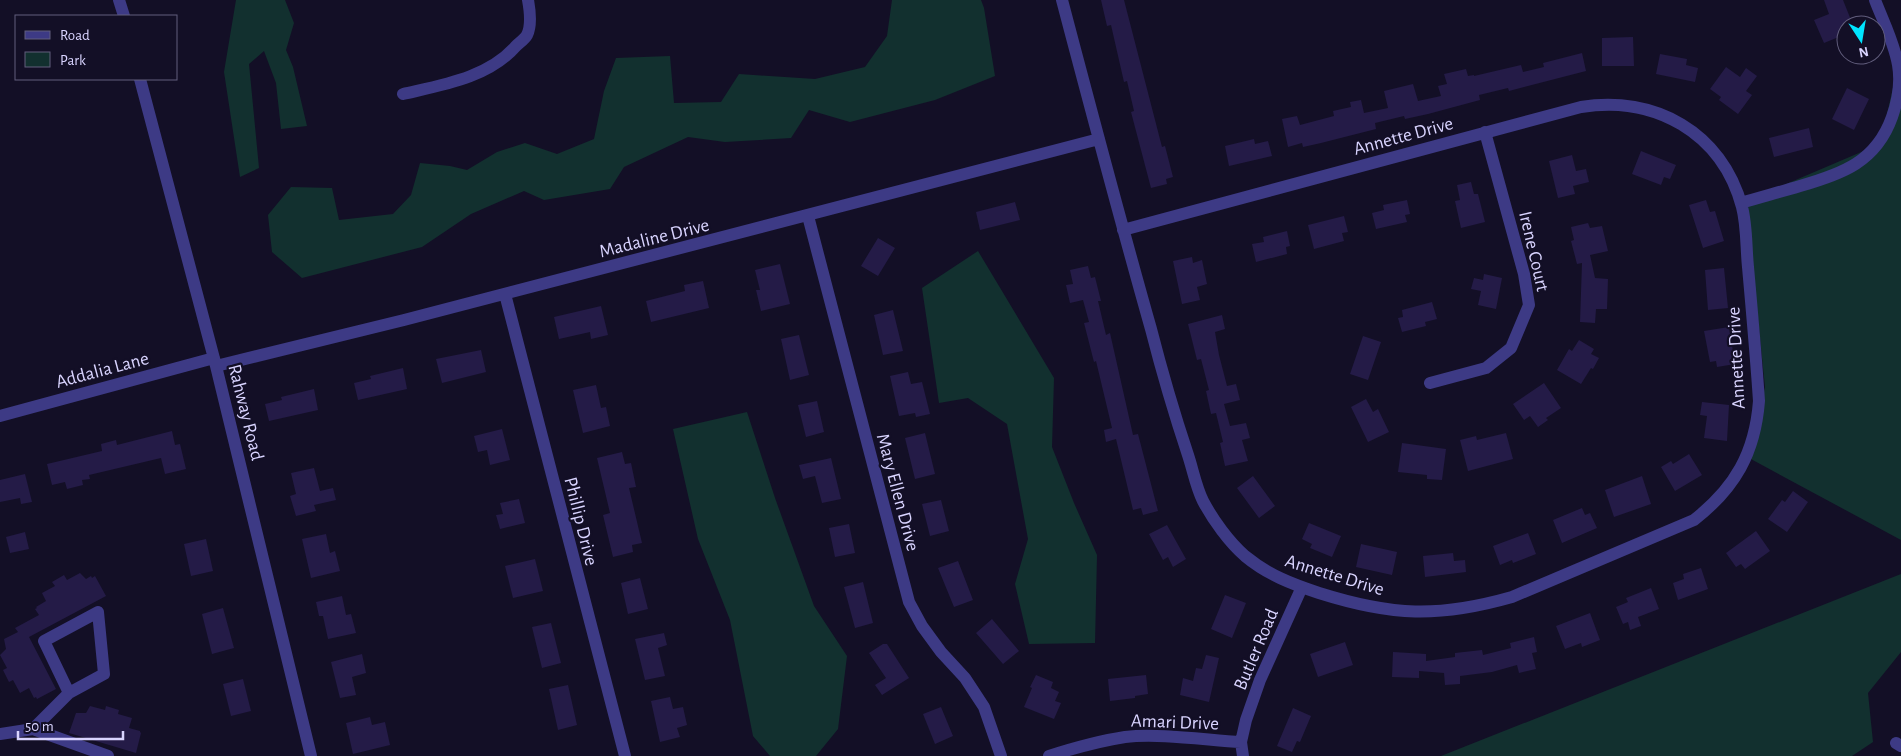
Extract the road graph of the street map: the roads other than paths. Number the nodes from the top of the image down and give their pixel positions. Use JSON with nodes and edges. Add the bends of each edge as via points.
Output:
{"nodes":[{"id":1,"x":119,"y":0,"type":"edge"},
{"id":2,"x":528,"y":0,"type":"edge"},
{"id":3,"x":1062,"y":0,"type":"edge"},
{"id":4,"x":1875,"y":0,"type":"edge"},
{"id":5,"x":124,"y":15,"type":"edge"},
{"id":6,"x":140,"y":80,"type":"edge"},
{"id":7,"x":403,"y":94,"type":"dead end"},
{"id":8,"x":1485,"y":132,"type":"junction"},
{"id":9,"x":1099,"y":139,"type":"junction"},
{"id":10,"x":1741,"y":203,"type":"junction"},
{"id":11,"x":808,"y":216,"type":"junction"},
{"id":12,"x":1123,"y":230,"type":"junction"},
{"id":13,"x":505,"y":294,"type":"junction"},
{"id":14,"x":215,"y":362,"type":"junction"},
{"id":15,"x":1430,"y":383,"type":"dead end"},
{"id":16,"x":0,"y":416,"type":"edge"},
{"id":17,"x":1302,"y":587,"type":"junction"},
{"id":18,"x":69,"y":693,"type":"junction"},
{"id":19,"x":33,"y":729,"type":"junction"},
{"id":20,"x":0,"y":734,"type":"edge"},
{"id":21,"x":1241,"y":742,"type":"junction"},
{"id":22,"x":75,"y":750,"type":"edge"},
{"id":23,"x":108,"y":756,"type":"edge"},
{"id":24,"x":311,"y":756,"type":"edge"},
{"id":25,"x":625,"y":756,"type":"edge"},
{"id":26,"x":1001,"y":756,"type":"edge"},
{"id":27,"x":1049,"y":756,"type":"edge"},
{"id":28,"x":1243,"y":756,"type":"edge"}],
"edges":[{"from":1,"to":5,"type":"street"},
{"from":2,"to":7,"type":"street","via":[[527,34],[508,56],[475,75]]},
{"from":3,"to":9,"type":"street","name":"Annette Drive"},
{"from":4,"to":10,"type":"street","via":[[1899,74],[1896,106],[1884,135],[1870,152],[1845,171]]},
{"from":6,"to":14,"type":"street","name":"Rahway Road"},
{"from":8,"to":10,"type":"street","name":"Annette Drive","via":[[1595,104],[1623,104],[1651,110],[1690,129],[1711,148],[1728,171]]},
{"from":8,"to":12,"type":"street","name":"Annette Drive"},
{"from":8,"to":15,"type":"street","name":"Irene Court","via":[[1524,274],[1529,305],[1511,348],[1486,368]]},
{"from":9,"to":11,"type":"street","name":"Madaline Drive"},
{"from":9,"to":12,"type":"street","name":"Annette Drive"},
{"from":10,"to":17,"type":"street","name":"Annette Drive","via":[[1758,417],[1750,447],[1737,475],[1706,510],[1694,520],[1512,597],[1483,605],[1454,610],[1395,611],[1354,604]]},
{"from":11,"to":13,"type":"street","name":"Madaline Drive"},
{"from":11,"to":26,"type":"street","name":"Mary Ellen Drive","via":[[909,602],[940,652],[965,678],[984,707]]},
{"from":12,"to":17,"type":"street","name":"Annette Drive","via":[[1173,411],[1203,500],[1220,527],[1245,556],[1283,581]]},
{"from":13,"to":14,"type":"street","name":"Madaline Drive"},
{"from":13,"to":25,"type":"street","name":"Phillip Drive"},
{"from":14,"to":16,"type":"street","name":"Addalia Lane"},
{"from":14,"to":24,"type":"street","name":"Rahway Road"},
{"from":17,"to":21,"type":"street","name":"Butler Road","via":[[1260,680]]},
{"from":18,"to":18,"type":"street","via":[[44,640],[98,612],[104,674]]},
{"from":18,"to":19,"type":"street"},
{"from":19,"to":20,"type":"street"},
{"from":19,"to":22,"type":"street"},
{"from":21,"to":27,"type":"street","name":"Amari Drive","via":[[1124,737]]},
{"from":21,"to":28,"type":"street","name":"Butler Road"},
{"from":22,"to":23,"type":"street"}]}
